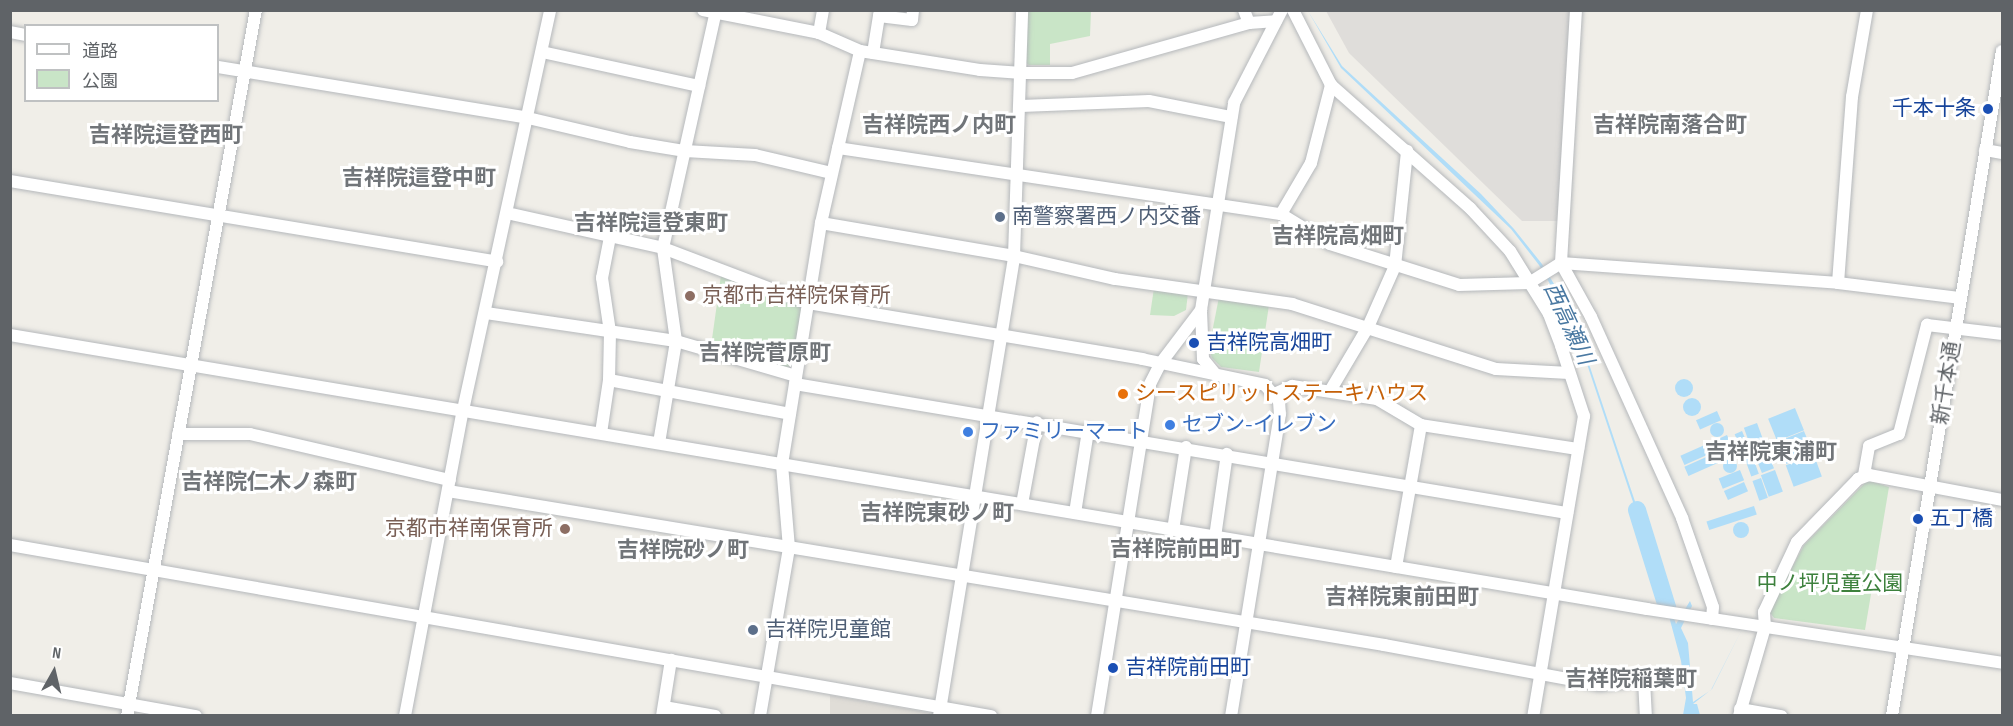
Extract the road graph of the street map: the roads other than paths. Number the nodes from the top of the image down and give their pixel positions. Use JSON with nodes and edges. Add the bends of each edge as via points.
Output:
{"nodes":[{"id":1,"x":256,"y":10,"type":"edge"},
{"id":2,"x":550,"y":10,"type":"edge"},
{"id":3,"x":823,"y":10,"type":"edge"},
{"id":4,"x":913,"y":10,"type":"edge"},
{"id":5,"x":1022,"y":10,"type":"edge"},
{"id":6,"x":1244,"y":10,"type":"edge"},
{"id":7,"x":1293,"y":10,"type":"edge"},
{"id":8,"x":1576,"y":10,"type":"edge"},
{"id":9,"x":1867,"y":10,"type":"edge"},
{"id":10,"x":712,"y":11,"type":"edge"},
{"id":11,"x":879,"y":13,"type":"edge"},
{"id":12,"x":1279,"y":16,"type":"edge"},
{"id":13,"x":1249,"y":23,"type":"junction"},
{"id":14,"x":819,"y":33,"type":"junction"},
{"id":15,"x":2002,"y":51,"type":"edge"},
{"id":16,"x":542,"y":52,"type":"junction"},
{"id":17,"x":866,"y":52,"type":"junction"},
{"id":18,"x":219,"y":67,"type":"edge"},
{"id":19,"x":245,"y":72,"type":"junction"},
{"id":20,"x":1022,"y":73,"type":"junction"},
{"id":21,"x":1331,"y":85,"type":"junction"},
{"id":22,"x":699,"y":86,"type":"junction"},
{"id":23,"x":1021,"y":106,"type":"junction"},
{"id":24,"x":1231,"y":117,"type":"junction"},
{"id":25,"x":528,"y":118,"type":"junction"},
{"id":26,"x":838,"y":148,"type":"junction"},
{"id":27,"x":1985,"y":150,"type":"junction"},
{"id":28,"x":685,"y":151,"type":"junction"},
{"id":29,"x":1407,"y":151,"type":"junction"},
{"id":30,"x":2002,"y":153,"type":"edge"},
{"id":31,"x":831,"y":173,"type":"junction"},
{"id":32,"x":1018,"y":176,"type":"junction"},
{"id":33,"x":10,"y":181,"type":"edge"},
{"id":34,"x":1218,"y":206,"type":"junction"},
{"id":35,"x":507,"y":213,"type":"junction"},
{"id":36,"x":218,"y":214,"type":"junction"},
{"id":37,"x":1281,"y":214,"type":"junction"},
{"id":38,"x":821,"y":223,"type":"junction"},
{"id":39,"x":610,"y":237,"type":"junction"},
{"id":40,"x":663,"y":248,"type":"junction"},
{"id":41,"x":1014,"y":256,"type":"junction"},
{"id":42,"x":497,"y":262,"type":"junction"},
{"id":43,"x":1559,"y":264,"type":"junction"},
{"id":44,"x":1395,"y":266,"type":"junction"},
{"id":45,"x":1531,"y":282,"type":"junction"},
{"id":46,"x":1838,"y":283,"type":"junction"},
{"id":47,"x":1205,"y":291,"type":"junction"},
{"id":48,"x":1961,"y":298,"type":"junction"},
{"id":49,"x":808,"y":303,"type":"junction"},
{"id":50,"x":1201,"y":310,"type":"junction"},
{"id":51,"x":486,"y":313,"type":"junction"},
{"id":52,"x":1368,"y":327,"type":"junction"},
{"id":53,"x":1956,"y":327,"type":"junction"},
{"id":54,"x":610,"y":332,"type":"junction"},
{"id":55,"x":2002,"y":334,"type":"edge"},
{"id":56,"x":10,"y":335,"type":"edge"},
{"id":57,"x":1001,"y":336,"type":"junction"},
{"id":58,"x":676,"y":340,"type":"junction"},
{"id":59,"x":190,"y":364,"type":"junction"},
{"id":60,"x":1160,"y":364,"type":"junction"},
{"id":61,"x":1569,"y":373,"type":"junction"},
{"id":62,"x":1216,"y":375,"type":"junction"},
{"id":63,"x":609,"y":380,"type":"junction"},
{"id":64,"x":796,"y":380,"type":"junction"},
{"id":65,"x":668,"y":391,"type":"junction"},
{"id":66,"x":1330,"y":391,"type":"junction"},
{"id":67,"x":1274,"y":394,"type":"junction"},
{"id":68,"x":463,"y":410,"type":"junction"},
{"id":69,"x":790,"y":414,"type":"junction"},
{"id":70,"x":989,"y":414,"type":"junction"},
{"id":71,"x":1037,"y":422,"type":"junction"},
{"id":72,"x":1421,"y":425,"type":"junction"},
{"id":73,"x":1088,"y":431,"type":"junction"},
{"id":74,"x":601,"y":433,"type":"junction"},
{"id":75,"x":178,"y":434,"type":"junction"},
{"id":76,"x":1141,"y":441,"type":"junction"},
{"id":77,"x":659,"y":443,"type":"junction"},
{"id":78,"x":1186,"y":447,"type":"junction"},
{"id":79,"x":1578,"y":449,"type":"junction"},
{"id":80,"x":1227,"y":454,"type":"junction"},
{"id":81,"x":1273,"y":462,"type":"junction"},
{"id":82,"x":782,"y":464,"type":"junction"},
{"id":83,"x":1864,"y":475,"type":"junction"},
{"id":84,"x":1931,"y":484,"type":"junction"},
{"id":85,"x":449,"y":485,"type":"junction"},
{"id":86,"x":1412,"y":485,"type":"junction"},
{"id":87,"x":974,"y":496,"type":"junction"},
{"id":88,"x":2002,"y":500,"type":"edge"},
{"id":89,"x":1022,"y":504,"type":"junction"},
{"id":90,"x":1075,"y":513,"type":"junction"},
{"id":91,"x":1567,"y":513,"type":"junction"},
{"id":92,"x":1127,"y":522,"type":"junction"},
{"id":93,"x":1173,"y":530,"type":"junction"},
{"id":94,"x":1215,"y":537,"type":"junction"},
{"id":95,"x":1261,"y":544,"type":"junction"},
{"id":96,"x":10,"y":545,"type":"edge"},
{"id":97,"x":789,"y":548,"type":"junction"},
{"id":98,"x":1396,"y":567,"type":"junction"},
{"id":99,"x":153,"y":569,"type":"junction"},
{"id":100,"x":960,"y":578,"type":"junction"},
{"id":101,"x":1554,"y":594,"type":"junction"},
{"id":102,"x":1114,"y":604,"type":"junction"},
{"id":103,"x":423,"y":618,"type":"junction"},
{"id":104,"x":1712,"y":619,"type":"junction"},
{"id":105,"x":1245,"y":624,"type":"junction"},
{"id":106,"x":1760,"y":626,"type":"junction"},
{"id":107,"x":1904,"y":648,"type":"junction"},
{"id":108,"x":671,"y":660,"type":"junction"},
{"id":109,"x":2002,"y":663,"type":"edge"},
{"id":110,"x":1540,"y":673,"type":"junction"},
{"id":111,"x":767,"y":676,"type":"junction"},
{"id":112,"x":10,"y":684,"type":"edge"},
{"id":113,"x":128,"y":709,"type":"edge"},
{"id":114,"x":663,"y":711,"type":"edge"},
{"id":115,"x":939,"y":711,"type":"edge"},
{"id":116,"x":1739,"y":712,"type":"edge"},
{"id":117,"x":196,"y":716,"type":"edge"},
{"id":118,"x":405,"y":716,"type":"edge"},
{"id":119,"x":715,"y":716,"type":"edge"},
{"id":120,"x":760,"y":716,"type":"edge"},
{"id":121,"x":991,"y":716,"type":"edge"},
{"id":122,"x":1097,"y":716,"type":"edge"},
{"id":123,"x":1232,"y":716,"type":"edge"},
{"id":124,"x":1533,"y":716,"type":"edge"},
{"id":125,"x":1646,"y":716,"type":"edge"},
{"id":126,"x":1781,"y":716,"type":"edge"},
{"id":127,"x":1892,"y":716,"type":"edge"}],
"edges":[{"from":1,"to":19,"type":"street"},
{"from":2,"to":16,"type":"street"},
{"from":3,"to":14,"type":"street"},
{"from":4,"to":11,"type":"street","via":[[912,20]]},
{"from":5,"to":20,"type":"street"},
{"from":6,"to":13,"type":"street"},
{"from":7,"to":21,"type":"street"},
{"from":8,"to":43,"type":"street"},
{"from":9,"to":46,"type":"street","via":[[1852,97]]},
{"from":10,"to":14,"type":"street"},
{"from":10,"to":22,"type":"street"},
{"from":11,"to":17,"type":"street"},
{"from":12,"to":13,"type":"street"},
{"from":12,"to":24,"type":"street","via":[[1240,90]]},
{"from":13,"to":20,"type":"street","via":[[1072,74]]},
{"from":14,"to":17,"type":"street"},
{"from":15,"to":27,"type":"street","name":"新千本通"},
{"from":16,"to":22,"type":"street"},
{"from":16,"to":25,"type":"street"},
{"from":17,"to":20,"type":"street"},
{"from":17,"to":26,"type":"street"},
{"from":18,"to":19,"type":"street"},
{"from":19,"to":25,"type":"street"},
{"from":19,"to":36,"type":"street"},
{"from":20,"to":23,"type":"street"},
{"from":21,"to":29,"type":"street"},
{"from":21,"to":37,"type":"street","via":[[1311,163]]},
{"from":22,"to":28,"type":"street"},
{"from":23,"to":24,"type":"street","via":[[1149,101]]},
{"from":23,"to":32,"type":"street"},
{"from":24,"to":34,"type":"street"},
{"from":25,"to":28,"type":"street"},
{"from":25,"to":35,"type":"street"},
{"from":26,"to":31,"type":"street"},
{"from":26,"to":32,"type":"street"},
{"from":27,"to":30,"type":"street"},
{"from":27,"to":48,"type":"street","name":"新千本通"},
{"from":28,"to":31,"type":"street","via":[[755,155]]},
{"from":28,"to":40,"type":"street"},
{"from":29,"to":44,"type":"street"},
{"from":29,"to":45,"type":"street","via":[[1491,228]]},
{"from":31,"to":38,"type":"street"},
{"from":32,"to":34,"type":"street"},
{"from":32,"to":41,"type":"street"},
{"from":33,"to":36,"type":"street"},
{"from":34,"to":37,"type":"street"},
{"from":34,"to":47,"type":"street"},
{"from":35,"to":39,"type":"street"},
{"from":35,"to":42,"type":"street"},
{"from":36,"to":42,"type":"street"},
{"from":36,"to":59,"type":"street"},
{"from":37,"to":44,"type":"street","via":[[1330,244]]},
{"from":38,"to":41,"type":"street"},
{"from":38,"to":49,"type":"street"},
{"from":39,"to":40,"type":"street"},
{"from":39,"to":54,"type":"street","via":[[602,278]]},
{"from":40,"to":49,"type":"street"},
{"from":40,"to":58,"type":"street"},
{"from":41,"to":47,"type":"street","via":[[1115,279]]},
{"from":41,"to":57,"type":"street"},
{"from":42,"to":51,"type":"street"},
{"from":43,"to":45,"type":"street"},
{"from":43,"to":46,"type":"street"},
{"from":43,"to":104,"type":"street","via":[[1591,317],[1682,518],[1713,607]]},
{"from":44,"to":45,"type":"street","via":[[1459,285]]},
{"from":44,"to":52,"type":"street"},
{"from":45,"to":61,"type":"street","via":[[1549,314]]},
{"from":46,"to":48,"type":"street"},
{"from":47,"to":50,"type":"street"},
{"from":47,"to":52,"type":"street","via":[[1292,304]]},
{"from":48,"to":53,"type":"street","name":"新千本通"},
{"from":49,"to":57,"type":"street"},
{"from":49,"to":64,"type":"street"},
{"from":50,"to":60,"type":"street"},
{"from":50,"to":62,"type":"street","via":[[1201,349],[1206,364]]},
{"from":51,"to":54,"type":"street"},
{"from":51,"to":68,"type":"street"},
{"from":52,"to":61,"type":"street","via":[[1496,369]]},
{"from":52,"to":66,"type":"street"},
{"from":53,"to":55,"type":"street"},
{"from":53,"to":83,"type":"street","via":[[1927,325],[1899,434],[1869,446]]},
{"from":53,"to":84,"type":"street","name":"新千本通"},
{"from":54,"to":58,"type":"street"},
{"from":54,"to":63,"type":"street"},
{"from":56,"to":59,"type":"street"},
{"from":57,"to":60,"type":"street"},
{"from":57,"to":70,"type":"street"},
{"from":58,"to":64,"type":"street"},
{"from":58,"to":65,"type":"street"},
{"from":59,"to":68,"type":"street"},
{"from":59,"to":75,"type":"street"},
{"from":60,"to":62,"type":"street"},
{"from":60,"to":76,"type":"street","via":[[1150,384]]},
{"from":61,"to":79,"type":"street","via":[[1584,416]]},
{"from":62,"to":67,"type":"street","via":[[1257,382]]},
{"from":63,"to":65,"type":"street"},
{"from":63,"to":74,"type":"street"},
{"from":64,"to":69,"type":"street"},
{"from":64,"to":70,"type":"street"},
{"from":65,"to":69,"type":"street"},
{"from":65,"to":77,"type":"street"},
{"from":66,"to":67,"type":"street","via":[[1292,386]]},
{"from":66,"to":72,"type":"street","via":[[1377,399]]},
{"from":67,"to":81,"type":"street","via":[[1280,414]]},
{"from":68,"to":74,"type":"street"},
{"from":68,"to":85,"type":"street"},
{"from":69,"to":82,"type":"street"},
{"from":70,"to":71,"type":"street"},
{"from":70,"to":87,"type":"street"},
{"from":71,"to":73,"type":"street"},
{"from":71,"to":89,"type":"street"},
{"from":72,"to":79,"type":"street"},
{"from":72,"to":86,"type":"street"},
{"from":73,"to":76,"type":"street"},
{"from":73,"to":90,"type":"street"},
{"from":74,"to":77,"type":"street"},
{"from":75,"to":85,"type":"street","via":[[250,434]]},
{"from":75,"to":99,"type":"street"},
{"from":76,"to":78,"type":"street"},
{"from":76,"to":92,"type":"street"},
{"from":77,"to":82,"type":"street"},
{"from":78,"to":80,"type":"street"},
{"from":78,"to":93,"type":"street"},
{"from":79,"to":91,"type":"street"},
{"from":80,"to":81,"type":"street"},
{"from":80,"to":94,"type":"street"},
{"from":81,"to":86,"type":"street"},
{"from":81,"to":95,"type":"street"},
{"from":82,"to":87,"type":"street"},
{"from":82,"to":97,"type":"street"},
{"from":83,"to":84,"type":"street"},
{"from":83,"to":106,"type":"street","via":[[1797,542]]},
{"from":84,"to":88,"type":"street"},
{"from":84,"to":107,"type":"street","name":"新千本通"},
{"from":85,"to":97,"type":"street"},
{"from":85,"to":103,"type":"street"},
{"from":86,"to":91,"type":"street"},
{"from":86,"to":98,"type":"street"},
{"from":87,"to":89,"type":"street"},
{"from":87,"to":100,"type":"street"},
{"from":89,"to":90,"type":"street"},
{"from":90,"to":92,"type":"street"},
{"from":91,"to":101,"type":"street"},
{"from":92,"to":93,"type":"street"},
{"from":92,"to":102,"type":"street"},
{"from":93,"to":94,"type":"street"},
{"from":94,"to":95,"type":"street"},
{"from":95,"to":98,"type":"street"},
{"from":95,"to":105,"type":"street"},
{"from":96,"to":99,"type":"street"},
{"from":97,"to":100,"type":"street"},
{"from":97,"to":111,"type":"street"},
{"from":98,"to":101,"type":"street"},
{"from":99,"to":103,"type":"street"},
{"from":99,"to":113,"type":"street"},
{"from":100,"to":102,"type":"street"},
{"from":100,"to":115,"type":"street"},
{"from":101,"to":104,"type":"street"},
{"from":101,"to":110,"type":"street"},
{"from":102,"to":105,"type":"street"},
{"from":102,"to":122,"type":"street"},
{"from":103,"to":108,"type":"street"},
{"from":103,"to":118,"type":"street"},
{"from":104,"to":106,"type":"street"},
{"from":105,"to":110,"type":"street"},
{"from":105,"to":123,"type":"street"},
{"from":106,"to":107,"type":"street"},
{"from":106,"to":116,"type":"street"},
{"from":107,"to":109,"type":"street"},
{"from":107,"to":127,"type":"street","name":"新千本通"},
{"from":108,"to":111,"type":"street"},
{"from":108,"to":114,"type":"street"},
{"from":110,"to":124,"type":"street"},
{"from":110,"to":125,"type":"street","via":[[1599,685],[1644,680]]},
{"from":111,"to":115,"type":"street"},
{"from":111,"to":120,"type":"street"},
{"from":112,"to":113,"type":"street"},
{"from":113,"to":117,"type":"street"},
{"from":114,"to":119,"type":"street"},
{"from":115,"to":121,"type":"street"},
{"from":116,"to":126,"type":"street"}]}
